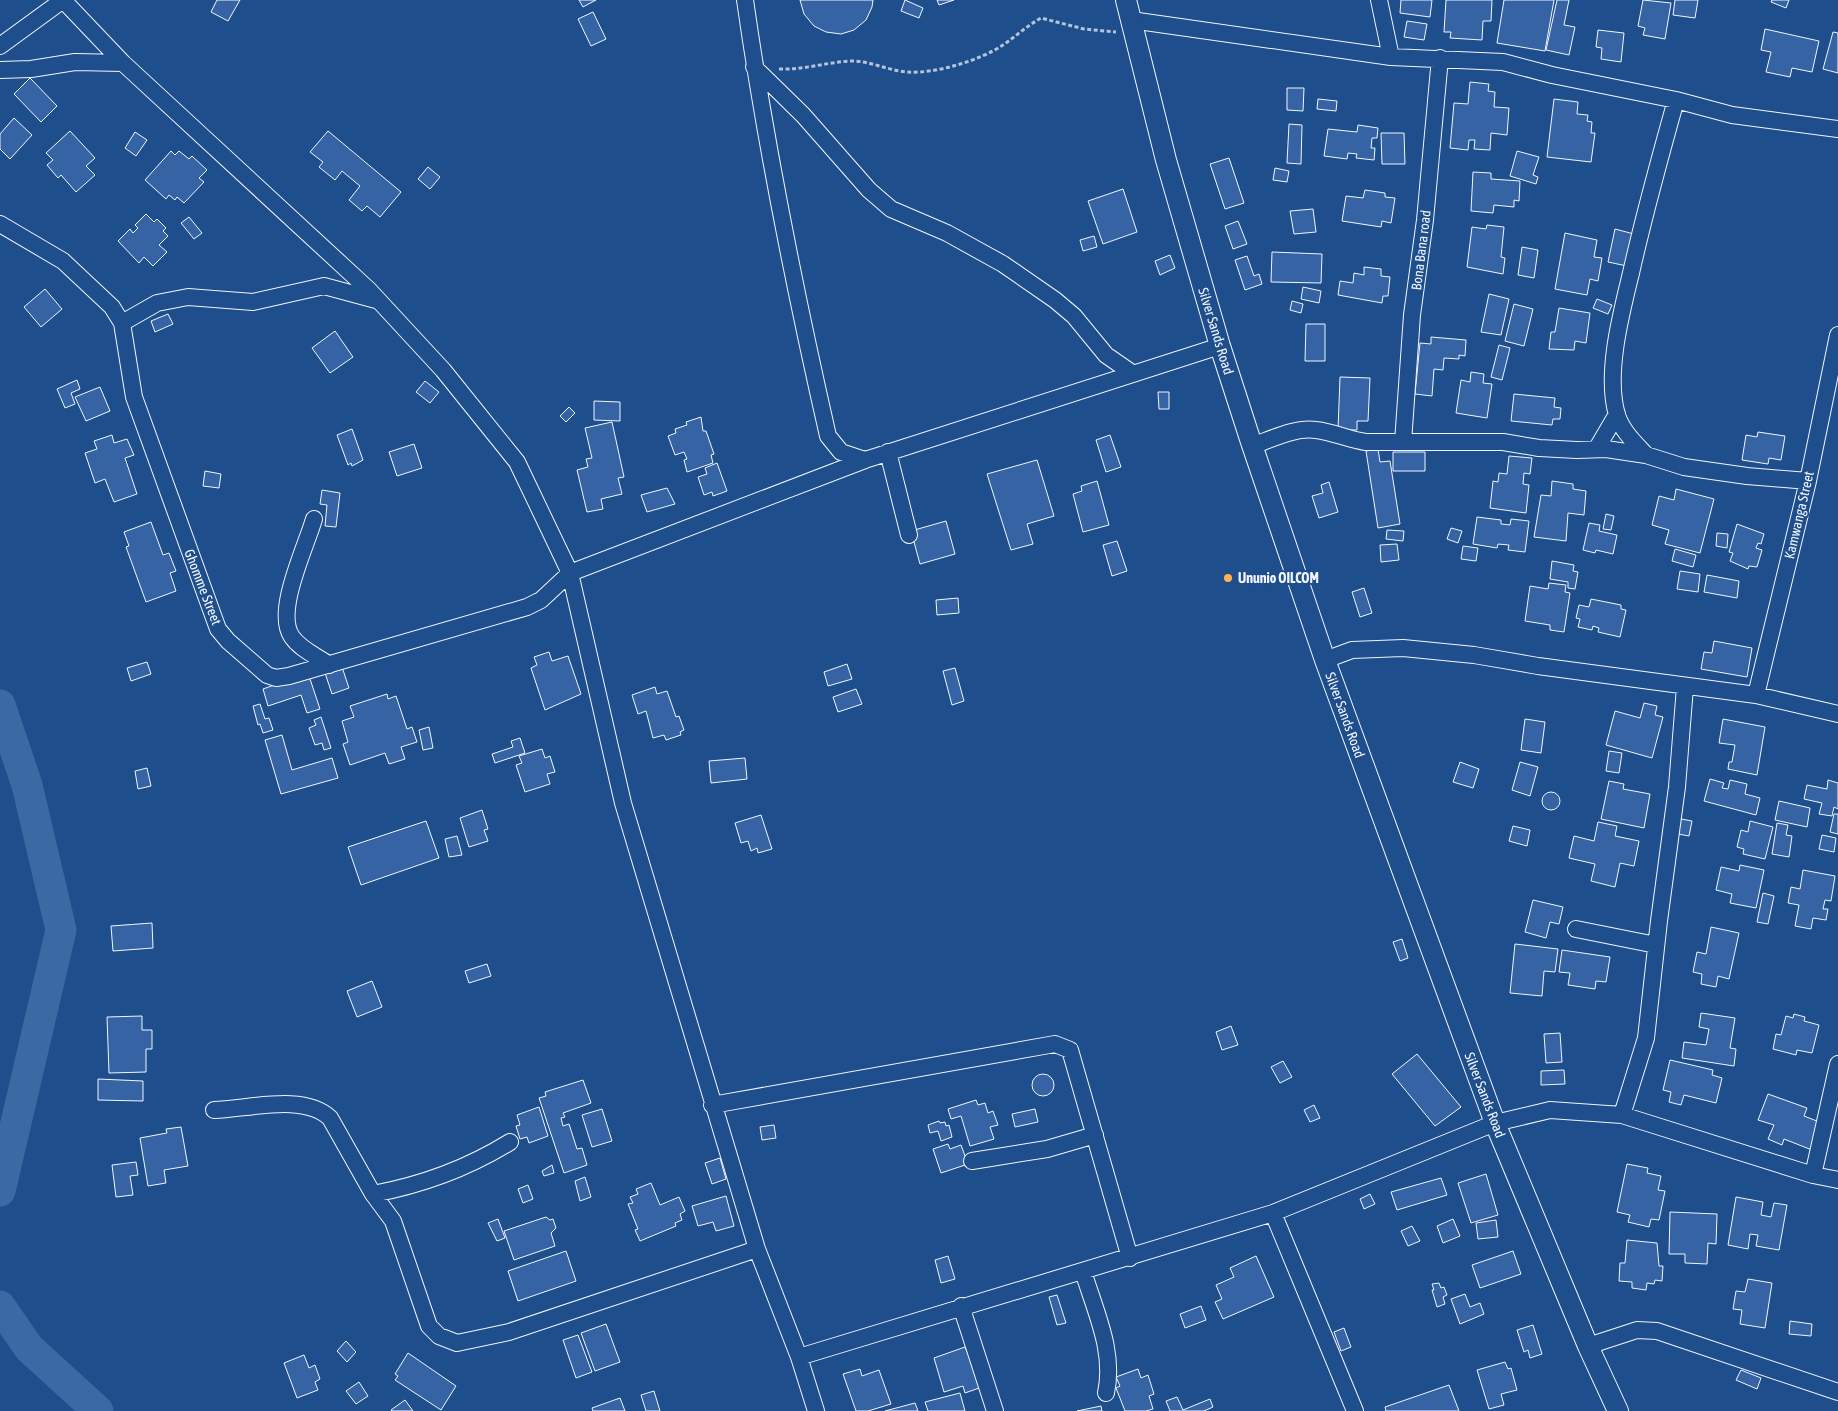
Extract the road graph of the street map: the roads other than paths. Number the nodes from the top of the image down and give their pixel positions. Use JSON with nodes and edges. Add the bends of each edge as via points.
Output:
{"nodes":[{"id":1,"x":63,"y":0,"type":"edge"},
{"id":2,"x":745,"y":0,"type":"edge"},
{"id":3,"x":1126,"y":0,"type":"edge"},
{"id":4,"x":1379,"y":0,"type":"edge"},
{"id":5,"x":1132,"y":26,"type":"junction"},
{"id":6,"x":0,"y":46,"type":"edge"},
{"id":7,"x":1390,"y":57,"type":"junction"},
{"id":8,"x":1440,"y":58,"type":"junction"},
{"id":9,"x":123,"y":63,"type":"junction"},
{"id":10,"x":754,"y":64,"type":"junction"},
{"id":11,"x":0,"y":70,"type":"edge"},
{"id":12,"x":1676,"y":100,"type":"junction"},
{"id":13,"x":1838,"y":129,"type":"edge"},
{"id":14,"x":0,"y":224,"type":"edge"},
{"id":15,"x":378,"y":301,"type":"junction"},
{"id":16,"x":122,"y":323,"type":"junction"},
{"id":17,"x":1838,"y":335,"type":"edge"},
{"id":18,"x":1220,"y":346,"type":"junction"},
{"id":19,"x":1132,"y":373,"type":"junction"},
{"id":20,"x":1617,"y":414,"type":"junction"},
{"id":21,"x":1403,"y":442,"type":"junction"},
{"id":22,"x":1252,"y":446,"type":"junction"},
{"id":23,"x":1597,"y":448,"type":"junction"},
{"id":24,"x":888,"y":452,"type":"junction"},
{"id":25,"x":1646,"y":455,"type":"junction"},
{"id":26,"x":865,"y":460,"type":"junction"},
{"id":27,"x":1808,"y":481,"type":"junction"},
{"id":28,"x":314,"y":519,"type":"dead end"},
{"id":29,"x":909,"y":535,"type":"dead end"},
{"id":30,"x":570,"y":573,"type":"junction"},
{"id":31,"x":1325,"y":660,"type":"junction"},
{"id":32,"x":329,"y":664,"type":"junction"},
{"id":33,"x":1685,"y":687,"type":"junction"},
{"id":34,"x":1756,"y":695,"type":"junction"},
{"id":35,"x":1838,"y":714,"type":"edge"},
{"id":36,"x":1576,"y":929,"type":"dead end"},
{"id":37,"x":1656,"y":944,"type":"junction"},
{"id":38,"x":1838,"y":1064,"type":"edge"},
{"id":39,"x":712,"y":1105,"type":"junction"},
{"id":40,"x":214,"y":1110,"type":"dead end"},
{"id":41,"x":1622,"y":1114,"type":"junction"},
{"id":42,"x":1495,"y":1123,"type":"junction"},
{"id":43,"x":1096,"y":1135,"type":"junction"},
{"id":44,"x":510,"y":1142,"type":"dead end"},
{"id":45,"x":972,"y":1161,"type":"dead end"},
{"id":46,"x":1813,"y":1175,"type":"junction"},
{"id":47,"x":1838,"y":1180,"type":"edge"},
{"id":48,"x":373,"y":1194,"type":"junction"},
{"id":49,"x":1273,"y":1214,"type":"junction"},
{"id":50,"x":757,"y":1249,"type":"junction"},
{"id":51,"x":1130,"y":1258,"type":"junction"},
{"id":52,"x":1083,"y":1271,"type":"junction"},
{"id":53,"x":961,"y":1306,"type":"junction"},
{"id":54,"x":1588,"y":1346,"type":"junction"},
{"id":55,"x":799,"y":1357,"type":"junction"},
{"id":56,"x":1838,"y":1392,"type":"edge"},
{"id":57,"x":1106,"y":1394,"type":"dead end"},
{"id":58,"x":816,"y":1411,"type":"edge"},
{"id":59,"x":995,"y":1411,"type":"edge"},
{"id":60,"x":1355,"y":1411,"type":"edge"},
{"id":61,"x":1618,"y":1411,"type":"edge"}],
"edges":[{"from":1,"to":6,"type":"street"},
{"from":1,"to":9,"type":"street"},
{"from":2,"to":10,"type":"street"},
{"from":3,"to":5,"type":"street","name":"Silver Sands Road"},
{"from":4,"to":7,"type":"street"},
{"from":5,"to":7,"type":"street"},
{"from":5,"to":18,"type":"street","name":"Silver Sands Road","via":[[1166,160]]},
{"from":7,"to":8,"type":"street"},
{"from":8,"to":12,"type":"street","via":[[1504,62]]},
{"from":8,"to":21,"type":"street","name":"Bona Bana road","via":[[1425,220],[1412,314]]},
{"from":9,"to":11,"type":"street","via":[[75,62]]},
{"from":9,"to":15,"type":"street"},
{"from":10,"to":19,"type":"street","via":[[869,190],[892,209],[947,233],[1002,264],[1055,300],[1074,316],[1106,355]]},
{"from":10,"to":26,"type":"street","via":[[792,275],[828,436],[841,452]]},
{"from":12,"to":13,"type":"street","via":[[1732,115]]},
{"from":12,"to":20,"type":"street","via":[[1618,328],[1612,389]]},
{"from":14,"to":16,"type":"street","name":"Ghomme Street","via":[[69,266],[112,307]]},
{"from":15,"to":16,"type":"street","via":[[324,286],[253,302],[188,297],[157,303]]},
{"from":15,"to":30,"type":"street","via":[[443,370],[517,462]]},
{"from":16,"to":32,"type":"street","name":"Ghomme Street","via":[[134,397],[218,629],[267,675],[276,678]]},
{"from":17,"to":27,"type":"street","name":"Kamwanga Street"},
{"from":18,"to":19,"type":"street"},
{"from":18,"to":22,"type":"street","name":"Silver Sands Road"},
{"from":19,"to":24,"type":"street"},
{"from":20,"to":23,"type":"street"},
{"from":20,"to":25,"type":"street","via":[[1624,430]]},
{"from":21,"to":22,"type":"street","via":[[1350,440],[1315,429],[1284,434]]},
{"from":21,"to":23,"type":"street","via":[[1503,442],[1539,448]]},
{"from":22,"to":31,"type":"street","name":"Silver Sands Road"},
{"from":23,"to":25,"type":"street"},
{"from":24,"to":26,"type":"street"},
{"from":24,"to":29,"type":"street"},
{"from":25,"to":27,"type":"street","via":[[1693,468]]},
{"from":26,"to":30,"type":"street"},
{"from":27,"to":34,"type":"street","name":"Kamwanga Street"},
{"from":28,"to":32,"type":"street","via":[[285,616],[288,629],[298,644]]},
{"from":30,"to":32,"type":"street","name":"Ghomme Street","via":[[541,600],[527,607]]},
{"from":30,"to":39,"type":"street","via":[[623,803]]},
{"from":31,"to":33,"type":"street","via":[[1352,650],[1402,648],[1474,655]]},
{"from":31,"to":42,"type":"street","name":"Silver Sands Road"},
{"from":33,"to":34,"type":"street"},
{"from":33,"to":37,"type":"street","via":[[1678,787]]},
{"from":34,"to":35,"type":"street"},
{"from":36,"to":37,"type":"street"},
{"from":37,"to":41,"type":"street","via":[[1646,1038]]},
{"from":38,"to":46,"type":"street"},
{"from":39,"to":43,"type":"street","via":[[1055,1044],[1070,1050]]},
{"from":39,"to":50,"type":"street"},
{"from":40,"to":48,"type":"street","via":[[298,1103],[322,1111],[330,1118]]},
{"from":41,"to":42,"type":"street","via":[[1550,1110]]},
{"from":41,"to":46,"type":"street"},
{"from":42,"to":49,"type":"street"},
{"from":42,"to":54,"type":"street","name":"Silver Sands Road"},
{"from":43,"to":45,"type":"street","via":[[1047,1149]]},
{"from":43,"to":51,"type":"street"},
{"from":44,"to":48,"type":"street","via":[[468,1166]]},
{"from":46,"to":47,"type":"street"},
{"from":48,"to":50,"type":"street","via":[[392,1221],[429,1326],[439,1336],[457,1343],[510,1332]]},
{"from":49,"to":51,"type":"street"},
{"from":49,"to":60,"type":"street"},
{"from":50,"to":55,"type":"street"},
{"from":51,"to":52,"type":"street"},
{"from":52,"to":53,"type":"street"},
{"from":52,"to":57,"type":"street","via":[[1107,1348]]},
{"from":53,"to":55,"type":"street"},
{"from":53,"to":59,"type":"street"},
{"from":54,"to":56,"type":"street","via":[[1637,1330],[1657,1331]]},
{"from":54,"to":61,"type":"street","name":"Silver Sands Road"},
{"from":55,"to":58,"type":"street"}]}
